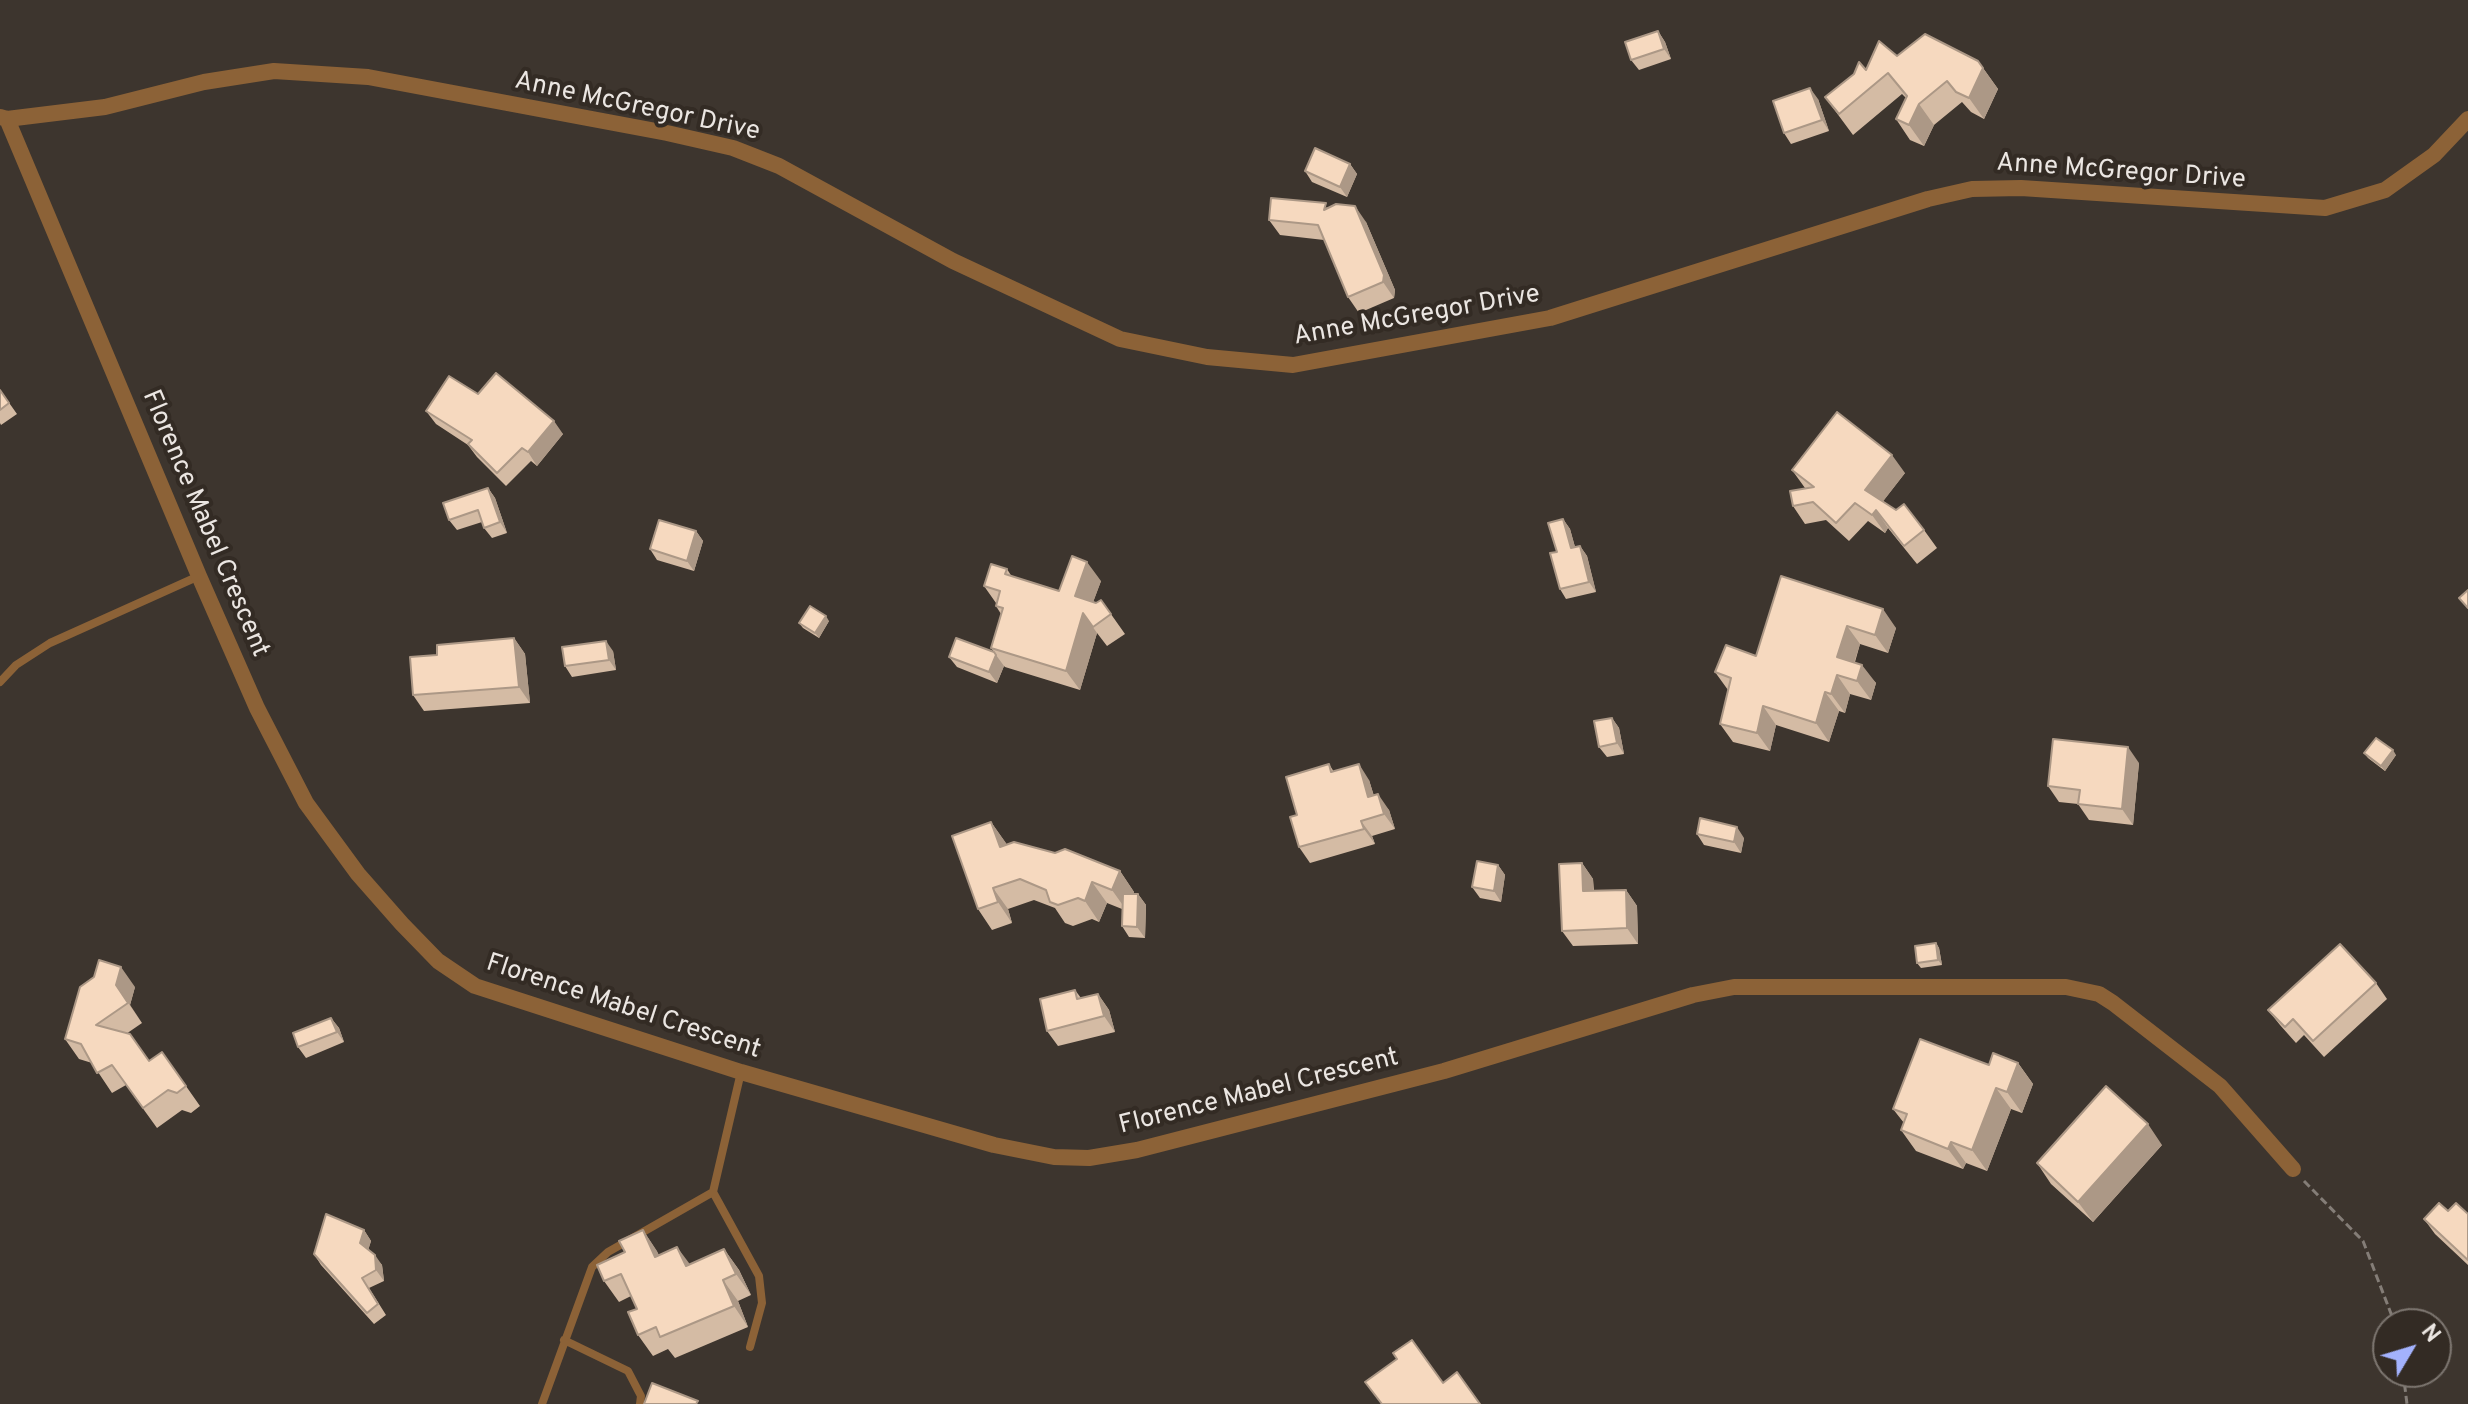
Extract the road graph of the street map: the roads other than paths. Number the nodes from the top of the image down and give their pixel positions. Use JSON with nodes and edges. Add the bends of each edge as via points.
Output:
{"nodes":[{"id":1,"x":4,"y":118,"type":"edge"},
{"id":2,"x":2468,"y":119,"type":"edge"},
{"id":3,"x":199,"y":576,"type":"junction"},
{"id":4,"x":0,"y":682,"type":"edge"},
{"id":5,"x":741,"y":1072,"type":"junction"},
{"id":6,"x":2293,"y":1169,"type":"road end"},
{"id":7,"x":713,"y":1192,"type":"junction"},
{"id":8,"x":564,"y":1340,"type":"junction"},
{"id":9,"x":750,"y":1347,"type":"dead end"},
{"id":10,"x":542,"y":1404,"type":"edge"},
{"id":11,"x":640,"y":1404,"type":"edge"}],
"edges":[{"from":1,"to":2,"type":"street","name":"Anne McGregor Drive","via":[[105,107],[274,71],[368,77],[667,133],[733,148],[779,166],[953,261],[1120,339],[1207,357],[1293,365],[1550,318],[1972,189],[2325,208],[2385,190],[2434,155]]},
{"from":1,"to":3,"type":"street","name":"Florence Mabel Crescent"},
{"from":3,"to":4,"type":"lane","via":[[50,643]]},
{"from":3,"to":5,"type":"street","name":"Florence Mabel Crescent","via":[[306,803],[358,874],[438,961],[475,986]]},
{"from":5,"to":6,"type":"street","name":"Florence Mabel Crescent","via":[[994,1145],[1089,1158],[1444,1071],[1734,987],[2081,989],[2113,1003],[2220,1086]]},
{"from":5,"to":7,"type":"lane"},
{"from":7,"to":8,"type":"lane","via":[[601,1258],[592,1267]]},
{"from":7,"to":9,"type":"lane","via":[[759,1276],[762,1303]]},
{"from":8,"to":10,"type":"lane"},
{"from":8,"to":11,"type":"lane","via":[[628,1371]]}]}
